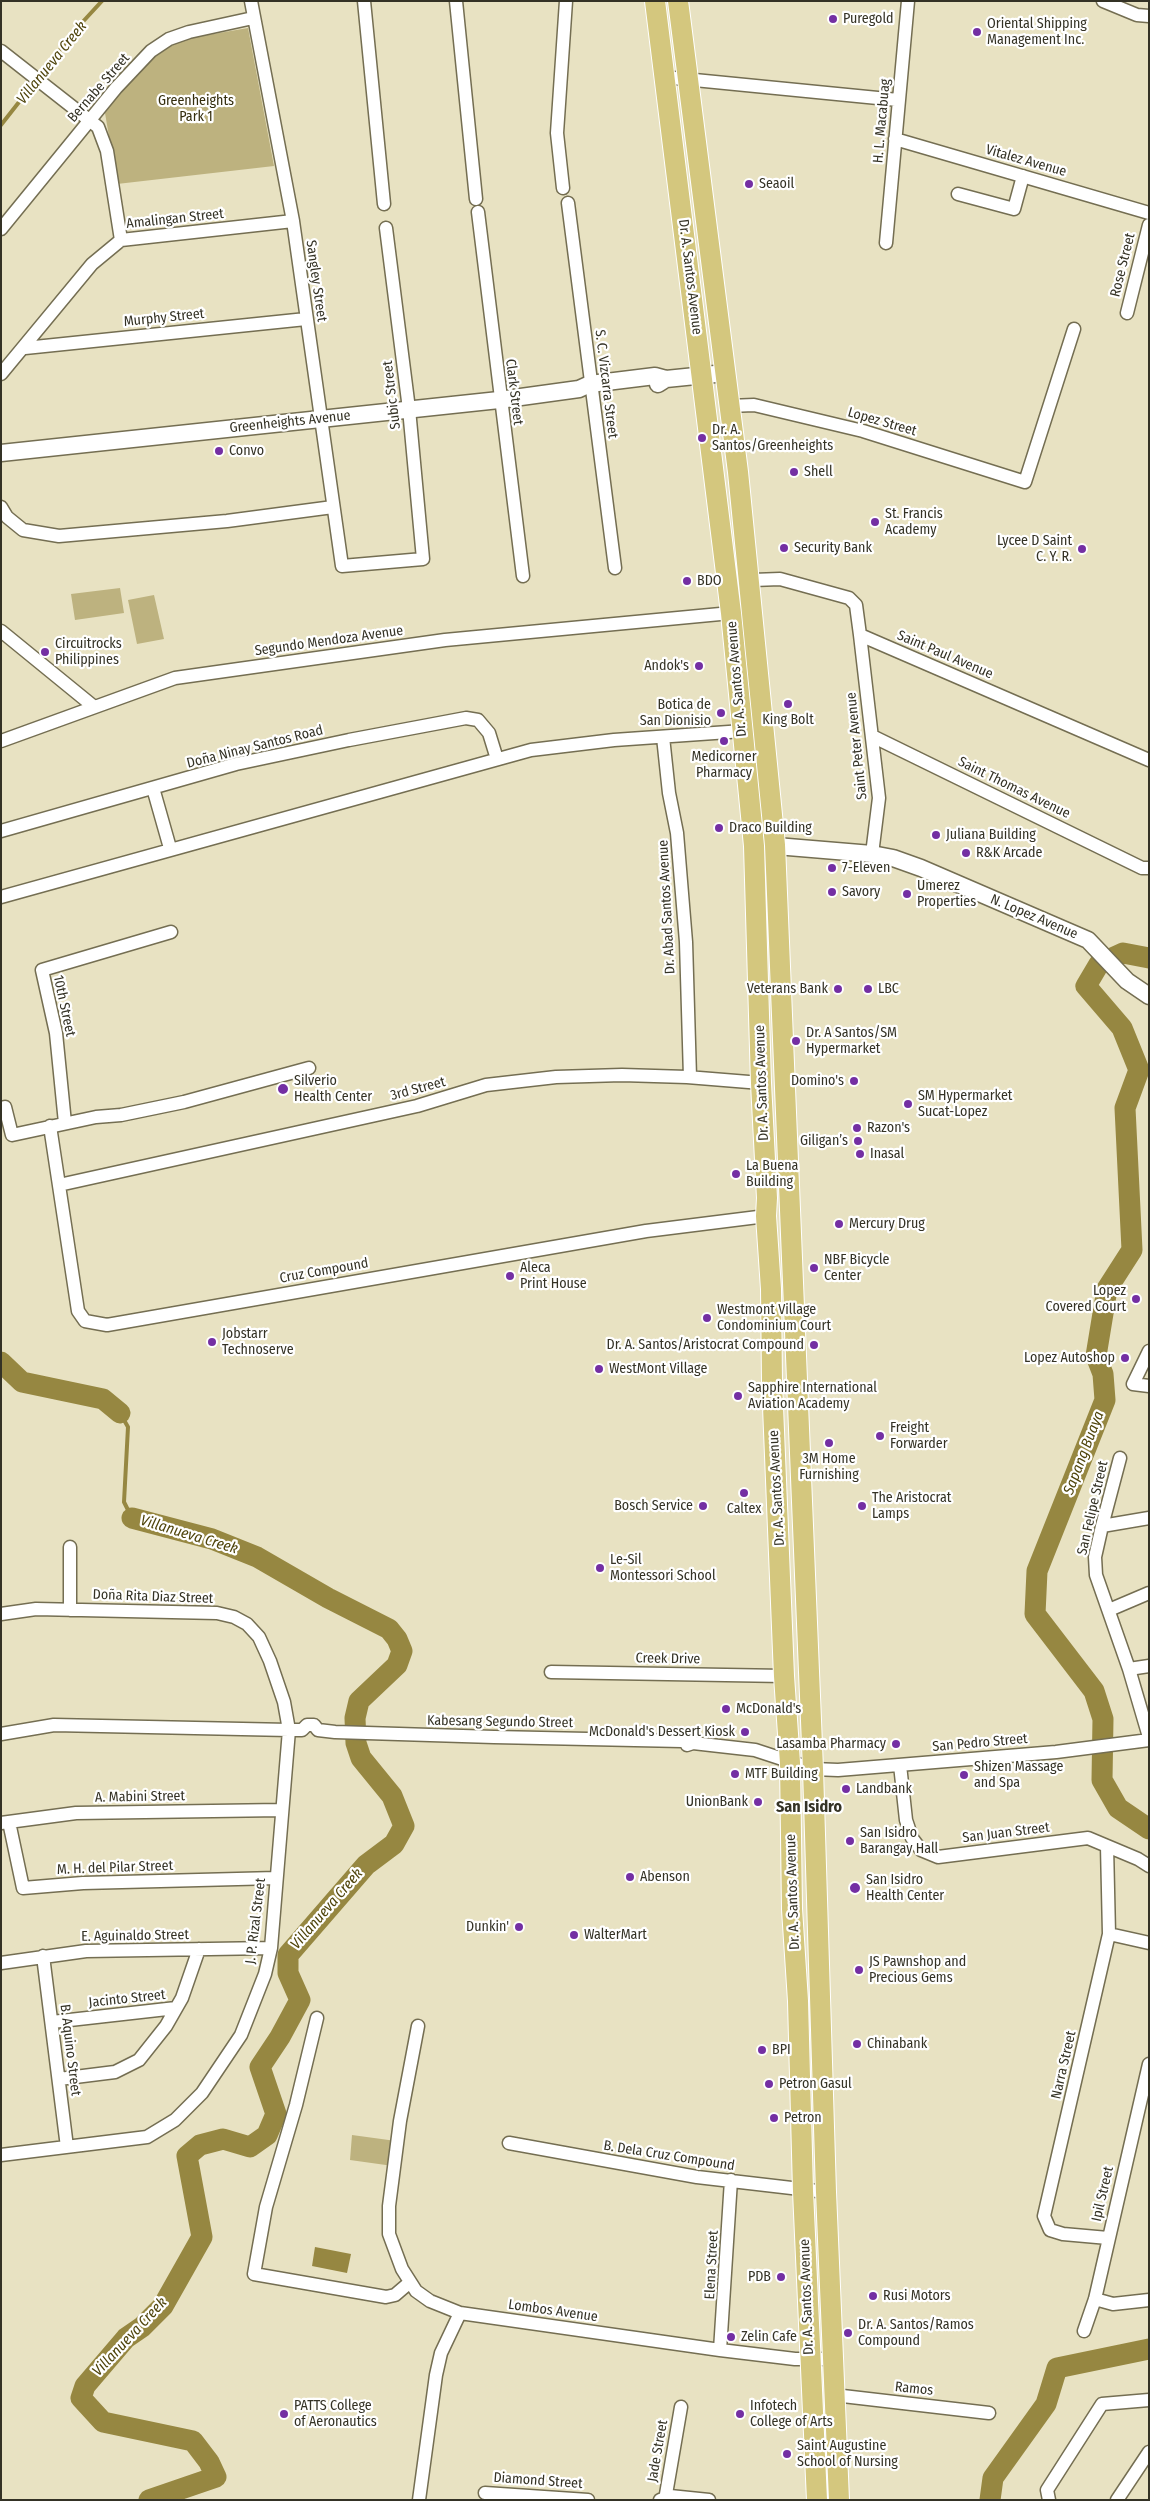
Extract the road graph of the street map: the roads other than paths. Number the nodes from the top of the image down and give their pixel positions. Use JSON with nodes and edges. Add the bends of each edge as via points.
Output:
{"nodes":[{"id":1,"x":251,"y":1,"type":"edge"},
{"id":2,"x":364,"y":1,"type":"edge"},
{"id":3,"x":456,"y":1,"type":"edge"},
{"id":4,"x":566,"y":1,"type":"edge"},
{"id":5,"x":655,"y":1,"type":"edge"},
{"id":6,"x":678,"y":1,"type":"edge"},
{"id":7,"x":908,"y":1,"type":"edge"},
{"id":8,"x":1103,"y":1,"type":"edge"},
{"id":9,"x":1149,"y":16,"type":"edge"},
{"id":10,"x":254,"y":18,"type":"junction"},
{"id":11,"x":1,"y":51,"type":"edge"},
{"id":12,"x":664,"y":77,"type":"junction"},
{"id":13,"x":689,"y":80,"type":"junction"},
{"id":14,"x":898,"y":100,"type":"junction"},
{"id":15,"x":90,"y":120,"type":"junction"},
{"id":16,"x":895,"y":139,"type":"junction"},
{"id":17,"x":1023,"y":176,"type":"junction"},
{"id":18,"x":563,"y":188,"type":"dead end"},
{"id":19,"x":958,"y":194,"type":"dead end"},
{"id":20,"x":476,"y":199,"type":"dead end"},
{"id":21,"x":568,"y":203,"type":"dead end"},
{"id":22,"x":384,"y":204,"type":"dead end"},
{"id":23,"x":478,"y":212,"type":"dead end"},
{"id":24,"x":1149,"y":213,"type":"edge"},
{"id":25,"x":293,"y":221,"type":"junction"},
{"id":26,"x":1149,"y":225,"type":"edge"},
{"id":27,"x":386,"y":228,"type":"dead end"},
{"id":28,"x":1,"y":229,"type":"edge"},
{"id":29,"x":120,"y":240,"type":"junction"},
{"id":30,"x":886,"y":243,"type":"dead end"},
{"id":31,"x":1127,"y":312,"type":"dead end"},
{"id":32,"x":306,"y":319,"type":"junction"},
{"id":33,"x":1074,"y":329,"type":"dead end"},
{"id":34,"x":25,"y":348,"type":"junction"},
{"id":35,"x":725,"y":373,"type":"junction"},
{"id":36,"x":1,"y":374,"type":"edge"},
{"id":37,"x":702,"y":376,"type":"junction"},
{"id":38,"x":587,"y":388,"type":"junction"},
{"id":39,"x":500,"y":400,"type":"junction"},
{"id":40,"x":729,"y":406,"type":"junction"},
{"id":41,"x":410,"y":409,"type":"junction"},
{"id":42,"x":321,"y":419,"type":"junction"},
{"id":43,"x":1,"y":453,"type":"edge"},
{"id":44,"x":1,"y":507,"type":"edge"},
{"id":45,"x":333,"y":507,"type":"junction"},
{"id":46,"x":342,"y":566,"type":"joint"},
{"id":47,"x":614,"y":568,"type":"dead end"},
{"id":48,"x":523,"y":576,"type":"dead end"},
{"id":49,"x":750,"y":579,"type":"junction"},
{"id":50,"x":726,"y":581,"type":"junction"},
{"id":51,"x":731,"y":613,"type":"junction"},
{"id":52,"x":1,"y":631,"type":"edge"},
{"id":53,"x":860,"y":635,"type":"junction"},
{"id":54,"x":94,"y":706,"type":"junction"},
{"id":55,"x":742,"y":730,"type":"junction"},
{"id":56,"x":872,"y":736,"type":"junction"},
{"id":57,"x":663,"y":737,"type":"junction"},
{"id":58,"x":1,"y":740,"type":"edge"},
{"id":59,"x":497,"y":758,"type":"junction"},
{"id":60,"x":1149,"y":760,"type":"edge"},
{"id":61,"x":153,"y":788,"type":"junction"},
{"id":62,"x":1,"y":831,"type":"edge"},
{"id":63,"x":775,"y":845,"type":"junction"},
{"id":64,"x":754,"y":846,"type":"junction"},
{"id":65,"x":170,"y":848,"type":"junction"},
{"id":66,"x":872,"y":854,"type":"junction"},
{"id":67,"x":1145,"y":868,"type":"edge"},
{"id":68,"x":1,"y":897,"type":"edge"},
{"id":69,"x":171,"y":932,"type":"dead end"},
{"id":70,"x":1149,"y":996,"type":"edge"},
{"id":71,"x":309,"y":1068,"type":"dead end"},
{"id":72,"x":690,"y":1077,"type":"junction"},
{"id":73,"x":761,"y":1083,"type":"junction"},
{"id":74,"x":1,"y":1108,"type":"edge"},
{"id":75,"x":65,"y":1123,"type":"junction"},
{"id":76,"x":50,"y":1126,"type":"junction"},
{"id":77,"x":59,"y":1185,"type":"junction"},
{"id":78,"x":790,"y":1198,"type":"junction"},
{"id":79,"x":766,"y":1207,"type":"junction"},
{"id":80,"x":1149,"y":1351,"type":"edge"},
{"id":81,"x":1149,"y":1386,"type":"edge"},
{"id":82,"x":1120,"y":1458,"type":"dead end"},
{"id":83,"x":1149,"y":1518,"type":"edge"},
{"id":84,"x":1102,"y":1526,"type":"junction"},
{"id":85,"x":70,"y":1547,"type":"dead end"},
{"id":86,"x":1149,"y":1593,"type":"edge"},
{"id":87,"x":70,"y":1610,"type":"junction"},
{"id":88,"x":1109,"y":1610,"type":"junction"},
{"id":89,"x":1,"y":1614,"type":"edge"},
{"id":90,"x":1149,"y":1666,"type":"edge"},
{"id":91,"x":1129,"y":1669,"type":"junction"},
{"id":92,"x":552,"y":1672,"type":"dead end"},
{"id":93,"x":784,"y":1676,"type":"junction"},
{"id":94,"x":296,"y":1730,"type":"junction"},
{"id":95,"x":1,"y":1734,"type":"edge"},
{"id":96,"x":1149,"y":1739,"type":"edge"},
{"id":97,"x":790,"y":1763,"type":"junction"},
{"id":98,"x":900,"y":1765,"type":"junction"},
{"id":99,"x":813,"y":1769,"type":"junction"},
{"id":100,"x":281,"y":1810,"type":"junction"},
{"id":101,"x":5,"y":1822,"type":"edge"},
{"id":102,"x":1106,"y":1846,"type":"junction"},
{"id":103,"x":1149,"y":1866,"type":"edge"},
{"id":104,"x":276,"y":1878,"type":"junction"},
{"id":105,"x":1110,"y":1934,"type":"junction"},
{"id":106,"x":1149,"y":1943,"type":"edge"},
{"id":107,"x":271,"y":1948,"type":"junction"},
{"id":108,"x":200,"y":1949,"type":"junction"},
{"id":109,"x":43,"y":1956,"type":"junction"},
{"id":110,"x":1,"y":1963,"type":"edge"},
{"id":111,"x":176,"y":2008,"type":"junction"},
{"id":112,"x":317,"y":2018,"type":"dead end"},
{"id":113,"x":52,"y":2022,"type":"junction"},
{"id":114,"x":418,"y":2026,"type":"dead end"},
{"id":115,"x":1149,"y":2064,"type":"edge"},
{"id":116,"x":59,"y":2079,"type":"junction"},
{"id":117,"x":509,"y":2143,"type":"dead end"},
{"id":118,"x":67,"y":2147,"type":"junction"},
{"id":119,"x":1,"y":2155,"type":"edge"},
{"id":120,"x":731,"y":2180,"type":"junction"},
{"id":121,"x":803,"y":2191,"type":"junction"},
{"id":122,"x":826,"y":2192,"type":"junction"},
{"id":123,"x":1108,"y":2238,"type":"junction"},
{"id":124,"x":409,"y":2283,"type":"junction"},
{"id":125,"x":1095,"y":2300,"type":"junction"},
{"id":126,"x":1149,"y":2300,"type":"edge"},
{"id":127,"x":460,"y":2313,"type":"junction"},
{"id":128,"x":1084,"y":2331,"type":"dead end"},
{"id":129,"x":720,"y":2350,"type":"junction"},
{"id":130,"x":834,"y":2358,"type":"junction"},
{"id":131,"x":809,"y":2359,"type":"junction"},
{"id":132,"x":834,"y":2395,"type":"junction"},
{"id":133,"x":1149,"y":2400,"type":"edge"},
{"id":134,"x":680,"y":2407,"type":"dead end"},
{"id":135,"x":990,"y":2413,"type":"dead end"},
{"id":136,"x":1149,"y":2452,"type":"edge"},
{"id":137,"x":485,"y":2493,"type":"dead end"},
{"id":138,"x":538,"y":2497,"type":"edge"},
{"id":139,"x":663,"y":2499,"type":"edge"},
{"id":140,"x":419,"y":2500,"type":"edge"},
{"id":141,"x":588,"y":2500,"type":"edge"},
{"id":142,"x":708,"y":2500,"type":"edge"},
{"id":143,"x":817,"y":2500,"type":"edge"},
{"id":144,"x":839,"y":2500,"type":"edge"},
{"id":145,"x":1049,"y":2500,"type":"edge"},
{"id":146,"x":1117,"y":2500,"type":"edge"}],
"edges":[{"from":1,"to":10,"type":"street","name":"Sangley Street"},
{"from":2,"to":22,"type":"street"},
{"from":3,"to":20,"type":"street"},
{"from":4,"to":18,"type":"street","via":[[557,133]]},
{"from":5,"to":12,"type":"main road","name":"Dr. A. Santos Avenue"},
{"from":6,"to":13,"type":"main road","name":"Dr. A. Santos Avenue"},
{"from":7,"to":14,"type":"street","name":"H. L. Macabuag"},
{"from":8,"to":9,"type":"street","via":[[1137,15]]},
{"from":10,"to":15,"type":"street","name":"Bernabe Street","via":[[189,32],[163,43],[151,51]]},
{"from":10,"to":25,"type":"street","name":"Sangley Street"},
{"from":11,"to":15,"type":"street"},
{"from":12,"to":13,"type":"street"},
{"from":12,"to":37,"type":"main road","name":"Dr. A. Santos Avenue"},
{"from":13,"to":14,"type":"street"},
{"from":13,"to":35,"type":"main road","name":"Dr. A. Santos Avenue"},
{"from":14,"to":16,"type":"street","name":"H. L. Macabuag"},
{"from":15,"to":28,"type":"street","name":"Bernabe Street"},
{"from":15,"to":29,"type":"street","via":[[100,130],[107,152]]},
{"from":16,"to":17,"type":"street","name":"Vitalez Avenue"},
{"from":16,"to":30,"type":"street","name":"H. L. Macabuag"},
{"from":17,"to":19,"type":"street","via":[[1014,209]]},
{"from":17,"to":24,"type":"street","name":"Vitalez Avenue"},
{"from":21,"to":38,"type":"street","name":"S. C. Vizcarra Street"},
{"from":23,"to":39,"type":"street","name":"Clark Street"},
{"from":25,"to":29,"type":"street","name":"Amalingan Street"},
{"from":25,"to":32,"type":"street","name":"Sangley Street"},
{"from":26,"to":31,"type":"street","name":"Rose Street"},
{"from":27,"to":41,"type":"street","name":"Subic Street"},
{"from":29,"to":34,"type":"street","name":"Amalingan Street","via":[[92,264]]},
{"from":32,"to":34,"type":"street","name":"Murphy Street"},
{"from":32,"to":42,"type":"street","name":"Sangley Street"},
{"from":33,"to":40,"type":"street","name":"Lopez Street","via":[[1025,482],[863,431],[754,405]]},
{"from":34,"to":36,"type":"street","name":"Amalingan Street"},
{"from":35,"to":37,"type":"street","name":"Greenheights Avenue"},
{"from":35,"to":40,"type":"main road","name":"Dr. A. Santos Avenue"},
{"from":37,"to":38,"type":"street","name":"Greenheights Avenue","via":[[666,379],[656,385]]},
{"from":37,"to":50,"type":"main road","name":"Dr. A. Santos Avenue"},
{"from":38,"to":39,"type":"street","name":"Greenheights Avenue"},
{"from":38,"to":47,"type":"street","name":"S. C. Vizcarra Street"},
{"from":39,"to":41,"type":"street","name":"Greenheights Avenue"},
{"from":39,"to":48,"type":"street","name":"Clark Street"},
{"from":40,"to":49,"type":"main road","name":"Dr. A. Santos Avenue"},
{"from":41,"to":42,"type":"street","name":"Greenheights Avenue"},
{"from":41,"to":46,"type":"street","name":"Subic Street","via":[[424,560]]},
{"from":42,"to":43,"type":"street","name":"Greenheights Avenue"},
{"from":42,"to":45,"type":"street","name":"Sangley Street"},
{"from":44,"to":45,"type":"street","via":[[22,530],[59,536],[227,521]]},
{"from":45,"to":46,"type":"street","name":"Sangley Street"},
{"from":49,"to":50,"type":"street"},
{"from":49,"to":53,"type":"street","via":[[798,582],[854,600]]},
{"from":49,"to":63,"type":"main road","name":"Dr. A. Santos Avenue"},
{"from":50,"to":51,"type":"main road","name":"Dr. A. Santos Avenue"},
{"from":51,"to":54,"type":"street","name":"Segundo Mendoza Avenue","via":[[446,640],[175,678]]},
{"from":51,"to":55,"type":"main road","name":"Dr. A. Santos Avenue"},
{"from":52,"to":54,"type":"street"},
{"from":53,"to":56,"type":"street","name":"Saint Peter Avenue"},
{"from":53,"to":60,"type":"street","name":"Saint Paul Avenue"},
{"from":54,"to":58,"type":"street","name":"Segundo Mendoza Avenue"},
{"from":55,"to":57,"type":"street"},
{"from":55,"to":64,"type":"main road","name":"Dr. A. Santos Avenue"},
{"from":56,"to":66,"type":"street","name":"Saint Peter Avenue","via":[[879,798]]},
{"from":56,"to":67,"type":"street","name":"Saint Thomas Avenue"},
{"from":57,"to":59,"type":"street","via":[[531,750]]},
{"from":57,"to":72,"type":"street","name":"Dr. Abad Santos Avenue","via":[[677,833],[686,942]]},
{"from":59,"to":61,"type":"street","name":"Doña Ninay Santos Road","via":[[489,733],[478,720],[466,718],[236,764]]},
{"from":59,"to":65,"type":"street"},
{"from":61,"to":62,"type":"street","name":"Doña Ninay Santos Road"},
{"from":61,"to":65,"type":"street"},
{"from":63,"to":64,"type":"street","name":"N. Lopez Avenue"},
{"from":63,"to":66,"type":"street","name":"N. Lopez Avenue"},
{"from":63,"to":78,"type":"main road","name":"Dr. A. Santos Avenue"},
{"from":64,"to":73,"type":"main road","name":"Dr. A. Santos Avenue"},
{"from":65,"to":68,"type":"street"},
{"from":66,"to":70,"type":"street","name":"N. Lopez Avenue","via":[[921,868],[1088,940],[1127,981]]},
{"from":69,"to":75,"type":"street","name":"10th Street","via":[[42,970],[56,1033]]},
{"from":71,"to":75,"type":"street","via":[[184,1102]]},
{"from":72,"to":73,"type":"street","name":"3rd Street"},
{"from":72,"to":77,"type":"street","name":"3rd Street","via":[[556,1077],[486,1086],[417,1106]]},
{"from":73,"to":79,"type":"main road","name":"Dr. A. Santos Avenue"},
{"from":74,"to":76,"type":"street","via":[[6,1108],[12,1135]]},
{"from":75,"to":76,"type":"street"},
{"from":76,"to":77,"type":"street","name":"Cruz Compound"},
{"from":77,"to":79,"type":"street","name":"Cruz Compound","via":[[78,1311],[86,1321],[107,1324],[646,1231]]},
{"from":78,"to":79,"type":"main road"},
{"from":78,"to":99,"type":"main road","name":"Dr. A. Santos Avenue"},
{"from":79,"to":93,"type":"main road","name":"Dr. A. Santos Avenue"},
{"from":80,"to":81,"type":"street","via":[[1133,1384]]},
{"from":82,"to":84,"type":"street","name":"San Felipe Street"},
{"from":83,"to":84,"type":"street"},
{"from":84,"to":88,"type":"street","name":"San Felipe Street","via":[[1095,1557],[1096,1576]]},
{"from":85,"to":87,"type":"street"},
{"from":86,"to":88,"type":"street"},
{"from":87,"to":89,"type":"street","name":"Doña Rita Diaz Street","via":[[36,1609]]},
{"from":87,"to":94,"type":"street","name":"Doña Rita Diaz Street","via":[[217,1613],[247,1624],[259,1636]]},
{"from":88,"to":91,"type":"street","name":"San Felipe Street"},
{"from":90,"to":91,"type":"street"},
{"from":91,"to":96,"type":"street","name":"San Felipe Street"},
{"from":92,"to":93,"type":"street","name":"Creek Drive"},
{"from":93,"to":97,"type":"main road","name":"Dr. A. Santos Avenue"},
{"from":94,"to":95,"type":"street","name":"Kabesang Segundo Street","via":[[54,1725]]},
{"from":94,"to":97,"type":"street","name":"Kabesang Segundo Street","via":[[314,1725],[318,1730],[377,1734],[687,1742],[755,1750]]},
{"from":94,"to":100,"type":"street","name":"J. P. Rizal Street"},
{"from":96,"to":98,"type":"street","name":"San Pedro Street"},
{"from":97,"to":99,"type":"street","name":"Kabesang Segundo Street"},
{"from":97,"to":121,"type":"main road","name":"Dr. A. Santos Avenue"},
{"from":98,"to":99,"type":"street","name":"San Pedro Street"},
{"from":98,"to":102,"type":"street","name":"San Juan Street","via":[[906,1820],[912,1838],[921,1850],[938,1857],[1088,1838]]},
{"from":99,"to":122,"type":"main road","name":"Dr. A. Santos Avenue"},
{"from":100,"to":101,"type":"street","name":"A. Mabini Street","via":[[76,1813]]},
{"from":100,"to":104,"type":"street","name":"J. P. Rizal Street"},
{"from":101,"to":104,"type":"street","name":"M. H. del Pilar Street","via":[[23,1888],[82,1883]]},
{"from":102,"to":103,"type":"street","name":"San Juan Street"},
{"from":102,"to":105,"type":"street","name":"Narra Street"},
{"from":104,"to":107,"type":"street","name":"J. P. Rizal Street"},
{"from":105,"to":106,"type":"street"},
{"from":105,"to":123,"type":"street","name":"Narra Street","via":[[1044,2216],[1050,2230]]},
{"from":107,"to":108,"type":"street","name":"E. Aguinaldo Street"},
{"from":107,"to":118,"type":"street","name":"J. P. Rizal Street","via":[[265,1974],[241,2035],[202,2092],[175,2120],[148,2137]]},
{"from":108,"to":109,"type":"street","name":"E. Aguinaldo Street","via":[[86,1951]]},
{"from":108,"to":111,"type":"street","via":[[188,1987]]},
{"from":109,"to":110,"type":"street","name":"E. Aguinaldo Street"},
{"from":109,"to":113,"type":"street","name":"B. Aquino Street"},
{"from":111,"to":113,"type":"street","name":"Jacinto Street"},
{"from":111,"to":116,"type":"street","via":[[139,2060],[115,2072]]},
{"from":112,"to":124,"type":"street","via":[[266,2207],[254,2274],[386,2297],[395,2295]]},
{"from":113,"to":116,"type":"street","name":"B. Aquino Street"},
{"from":114,"to":124,"type":"street","via":[[388,2206],[389,2234]]},
{"from":115,"to":123,"type":"street","name":"Ipil Street"},
{"from":116,"to":118,"type":"street","name":"B. Aquino Street"},
{"from":117,"to":120,"type":"street","name":"B. Dela Cruz Compound","via":[[659,2171]]},
{"from":118,"to":119,"type":"street","name":"J. P. Rizal Street"},
{"from":120,"to":121,"type":"street","name":"B. Dela Cruz Compound"},
{"from":120,"to":129,"type":"street","name":"Elena Street"},
{"from":121,"to":122,"type":"street","name":"B. Dela Cruz Compound"},
{"from":121,"to":131,"type":"main road","name":"Dr. A. Santos Avenue"},
{"from":122,"to":130,"type":"main road","name":"Dr. A. Santos Avenue"},
{"from":123,"to":125,"type":"street","name":"Ipil Street"},
{"from":124,"to":127,"type":"street","name":"Lombos Avenue","via":[[430,2301]]},
{"from":125,"to":126,"type":"street","via":[[1113,2304]]},
{"from":125,"to":128,"type":"street","name":"Ipil Street"},
{"from":127,"to":129,"type":"street","name":"Lombos Avenue"},
{"from":127,"to":140,"type":"street","via":[[441,2353],[436,2375]]},
{"from":129,"to":131,"type":"street","name":"Lombos Avenue"},
{"from":130,"to":131,"type":"street","name":"Lombos Avenue"},
{"from":130,"to":132,"type":"main road","name":"Dr. A. Santos Avenue"},
{"from":131,"to":143,"type":"main road","name":"Dr. A. Santos Avenue"},
{"from":132,"to":135,"type":"street","name":"Ramos"},
{"from":132,"to":144,"type":"main road","name":"Dr. A. Santos Avenue"},
{"from":133,"to":145,"type":"street","via":[[1102,2404],[1047,2490]]},
{"from":134,"to":139,"type":"street","name":"Jade Street"},
{"from":136,"to":146,"type":"street"},
{"from":137,"to":138,"type":"street","name":"Diamond Street"},
{"from":138,"to":141,"type":"street","name":"Diamond Street"},
{"from":139,"to":142,"type":"street","via":[[681,2496]]}]}
